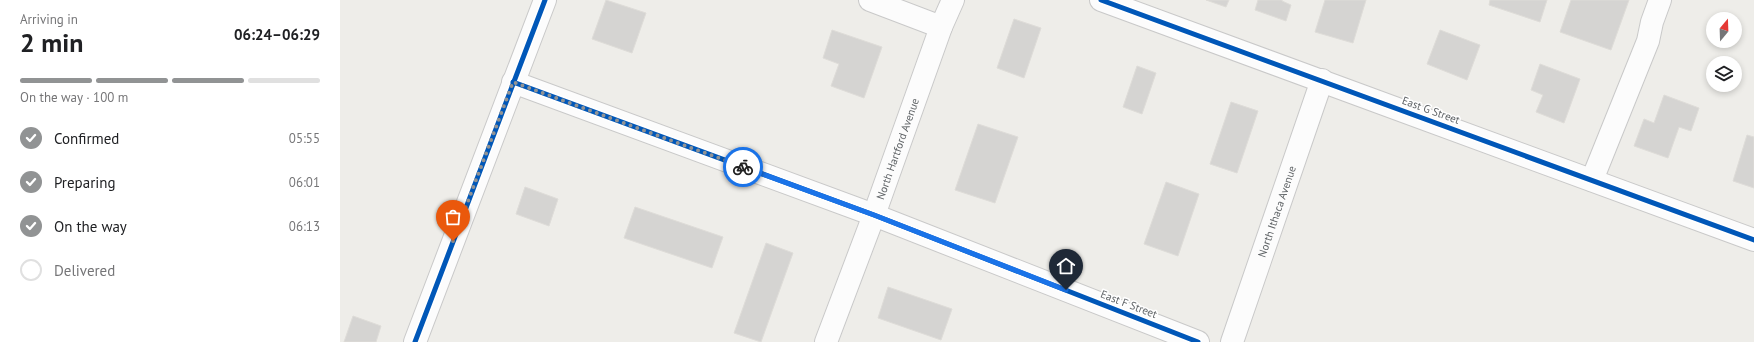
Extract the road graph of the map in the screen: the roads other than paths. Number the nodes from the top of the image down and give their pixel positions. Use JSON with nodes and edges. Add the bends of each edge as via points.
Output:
{"nodes":[{"id":1,"x":545,"y":0,"type":"edge"},
{"id":2,"x":870,"y":0,"type":"edge"},
{"id":3,"x":953,"y":0,"type":"edge"},
{"id":4,"x":1101,"y":0,"type":"edge"},
{"id":5,"x":1660,"y":0,"type":"edge"},
{"id":6,"x":941,"y":27,"type":"junction"},
{"id":7,"x":1322,"y":80,"type":"junction"},
{"id":8,"x":513,"y":82,"type":"junction"},
{"id":9,"x":1592,"y":180,"type":"junction"},
{"id":10,"x":874,"y":215,"type":"junction"},
{"id":11,"x":1754,"y":240,"type":"edge"},
{"id":12,"x":415,"y":342,"type":"edge"},
{"id":13,"x":826,"y":342,"type":"edge"},
{"id":14,"x":1198,"y":342,"type":"edge"},
{"id":15,"x":1232,"y":342,"type":"edge"}],
"edges":[{"from":1,"to":8,"type":"street"},
{"from":2,"to":6,"type":"street"},
{"from":3,"to":6,"type":"street","name":"North Hartford Avenue"},
{"from":4,"to":7,"type":"street","name":"East G Street"},
{"from":5,"to":9,"type":"street","via":[[1648,41]]},
{"from":6,"to":10,"type":"street","name":"North Hartford Avenue"},
{"from":7,"to":9,"type":"street","name":"East G Street"},
{"from":7,"to":15,"type":"street","name":"North Ithaca Avenue"},
{"from":8,"to":10,"type":"street","name":"East F Street"},
{"from":8,"to":12,"type":"street"},
{"from":9,"to":11,"type":"street","name":"East G Street"},
{"from":10,"to":13,"type":"street","name":"North Hartford Avenue"},
{"from":10,"to":14,"type":"street","name":"East F Street"}]}
